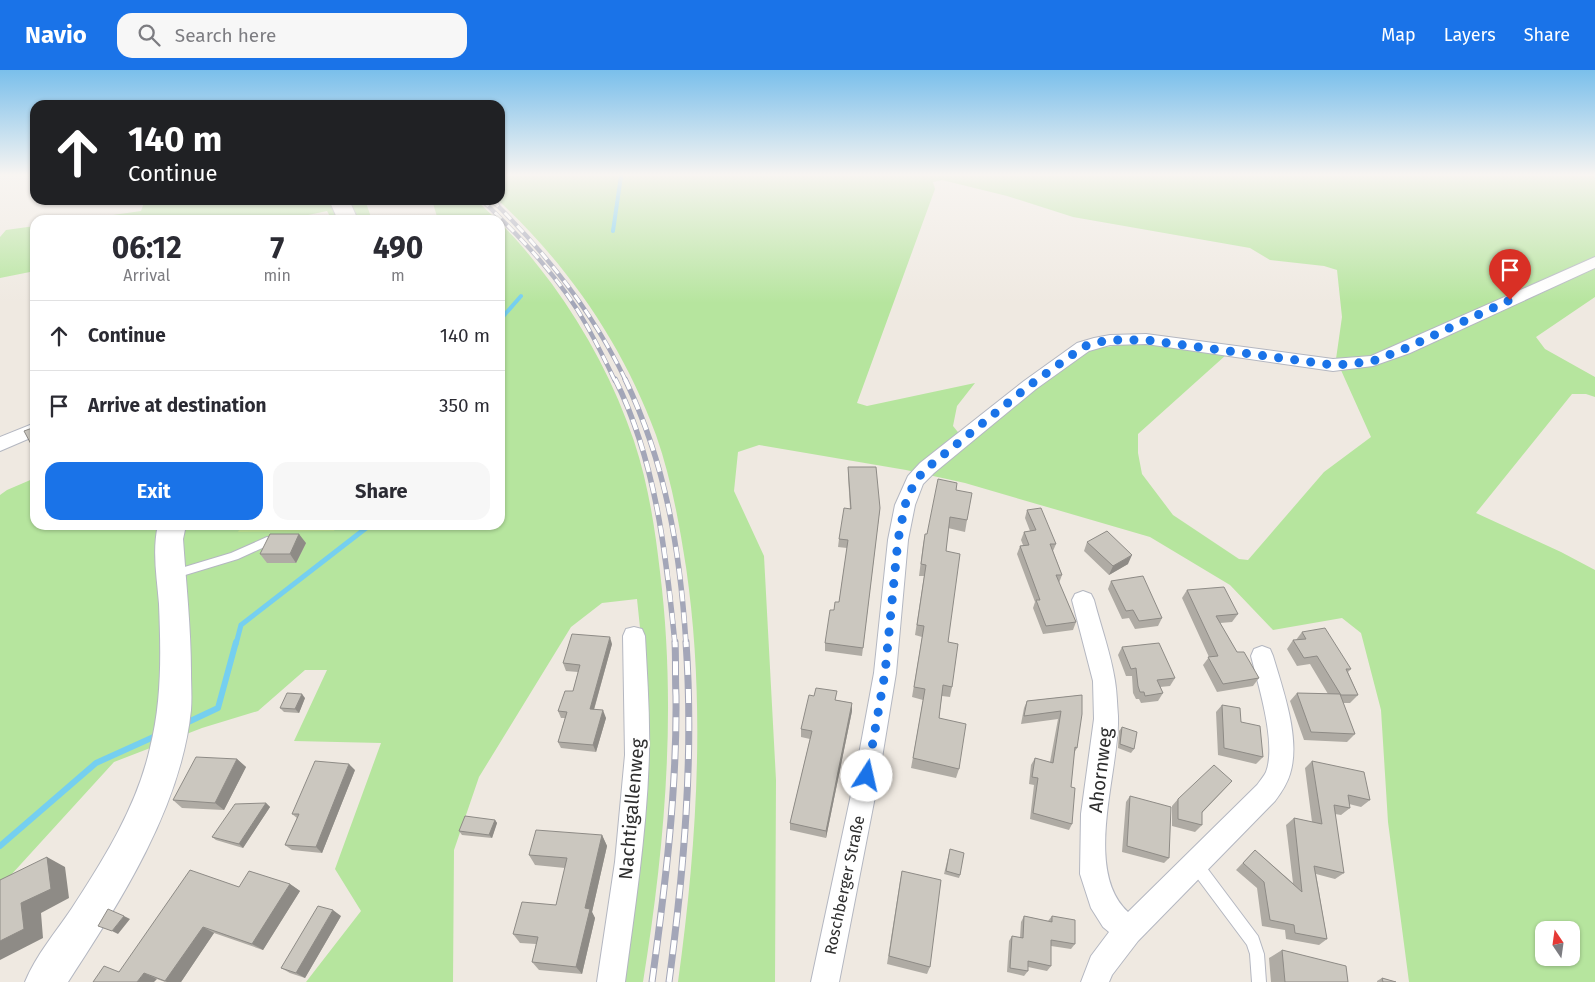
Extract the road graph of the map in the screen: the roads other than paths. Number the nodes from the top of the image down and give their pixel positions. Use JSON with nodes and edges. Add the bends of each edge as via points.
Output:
{"nodes":[{"id":1,"x":1595,"y":262,"type":"edge"},
{"id":2,"x":30,"y":431,"type":"edge"},
{"id":3,"x":0,"y":444,"type":"edge"},
{"id":4,"x":171,"y":530,"type":"edge"},
{"id":5,"x":267,"y":541,"type":"edge"},
{"id":6,"x":171,"y":576,"type":"junction"},
{"id":7,"x":1082,"y":600,"type":"dead end"},
{"id":8,"x":634,"y":636,"type":"dead end"},
{"id":9,"x":1262,"y":656,"type":"dead end"},
{"id":10,"x":1195,"y":864,"type":"junction"},
{"id":11,"x":1128,"y":931,"type":"junction"},
{"id":12,"x":45,"y":982,"type":"edge"},
{"id":13,"x":611,"y":982,"type":"edge"},
{"id":14,"x":825,"y":982,"type":"edge"},
{"id":15,"x":1095,"y":982,"type":"edge"},
{"id":16,"x":1259,"y":982,"type":"edge"}],
"edges":[{"from":1,"to":14,"type":"street","name":"Roschberger Straße","via":[[1373,361],[1333,365],[1138,339],[1094,343],[1083,347],[1030,385],[927,468],[915,481],[905,505],[898,540],[885,673]]},
{"from":2,"to":3,"type":"street"},
{"from":4,"to":6,"type":"main road"},
{"from":5,"to":6,"type":"lane","via":[[234,556]]},
{"from":6,"to":12,"type":"main road","via":[[176,643],[173,723],[157,784],[116,869]]},
{"from":7,"to":11,"type":"street","name":"Ahornweg","via":[[1104,680],[1106,719],[1094,814],[1093,874],[1105,904]]},
{"from":8,"to":13,"type":"street","name":"Nachtigallenweg","via":[[637,755],[628,862]]},
{"from":9,"to":10,"type":"street","via":[[1278,724],[1281,755],[1278,775],[1266,793]]},
{"from":10,"to":11,"type":"street"},
{"from":10,"to":16,"type":"lane","via":[[1253,941]]},
{"from":11,"to":15,"type":"street","via":[[1101,966]]}]}
